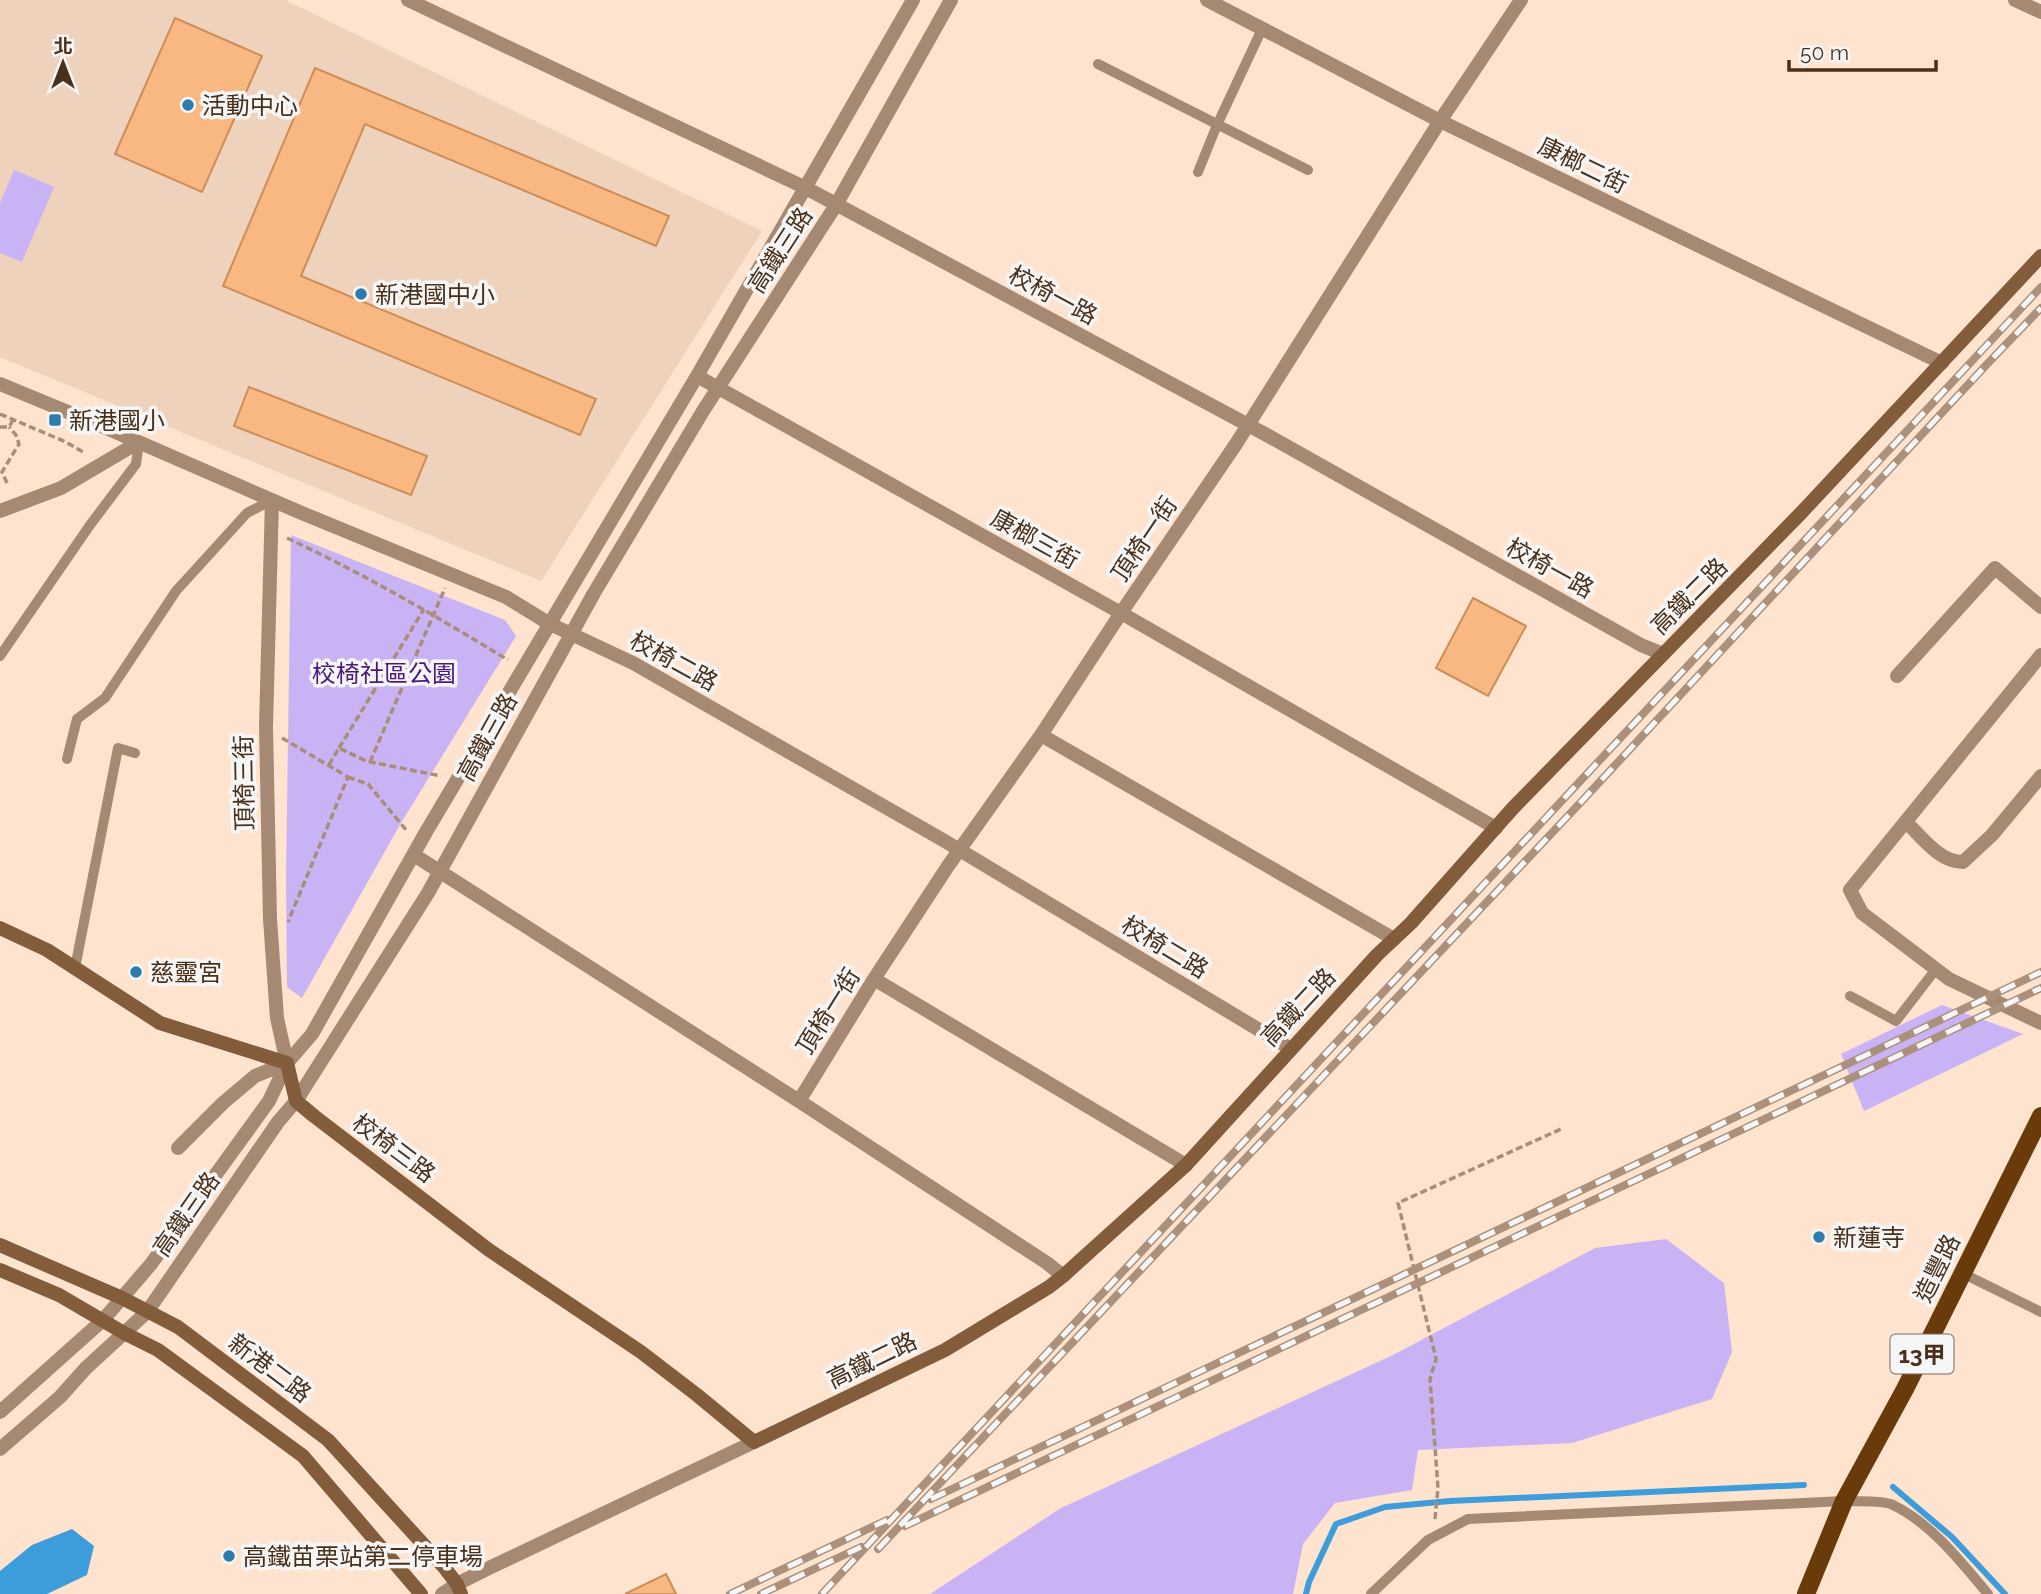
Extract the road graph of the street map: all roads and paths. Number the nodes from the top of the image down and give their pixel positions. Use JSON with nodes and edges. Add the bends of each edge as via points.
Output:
{"nodes":[{"id":1,"x":408,"y":0,"type":"edge"},
{"id":2,"x":913,"y":0,"type":"edge"},
{"id":3,"x":951,"y":0,"type":"edge"},
{"id":4,"x":1207,"y":0,"type":"edge"},
{"id":5,"x":1521,"y":0,"type":"edge"},
{"id":6,"x":2015,"y":0,"type":"edge"},
{"id":7,"x":2041,"y":12,"type":"edge"},
{"id":8,"x":1262,"y":29,"type":"junction"},
{"id":9,"x":1098,"y":64,"type":"dead end"},
{"id":10,"x":1440,"y":121,"type":"junction"},
{"id":11,"x":1217,"y":125,"type":"junction"},
{"id":12,"x":1308,"y":170,"type":"dead end"},
{"id":13,"x":1198,"y":172,"type":"dead end"},
{"id":14,"x":804,"y":187,"type":"junction"},
{"id":15,"x":836,"y":205,"type":"junction"},
{"id":16,"x":2041,"y":256,"type":"edge"},
{"id":17,"x":1942,"y":363,"type":"junction"},
{"id":18,"x":697,"y":376,"type":"junction"},
{"id":19,"x":0,"y":384,"type":"edge"},
{"id":20,"x":719,"y":388,"type":"junction"},
{"id":21,"x":0,"y":414,"type":"edge"},
{"id":22,"x":13,"y":420,"type":"junction"},
{"id":23,"x":1248,"y":425,"type":"junction"},
{"id":24,"x":0,"y":427,"type":"edge"},
{"id":25,"x":9,"y":427,"type":"junction"},
{"id":26,"x":139,"y":442,"type":"junction"},
{"id":27,"x":83,"y":452,"type":"dead end"},
{"id":28,"x":7,"y":484,"type":"dead end"},
{"id":29,"x":272,"y":500,"type":"junction"},
{"id":30,"x":0,"y":511,"type":"edge"},
{"id":31,"x":285,"y":537,"type":"dead end"},
{"id":32,"x":445,"y":588,"type":"dead end"},
{"id":33,"x":2041,"y":607,"type":"edge"},
{"id":34,"x":424,"y":609,"type":"junction"},
{"id":35,"x":1121,"y":613,"type":"junction"},
{"id":36,"x":433,"y":615,"type":"junction"},
{"id":37,"x":550,"y":624,"type":"junction"},
{"id":38,"x":570,"y":633,"type":"junction"},
{"id":39,"x":1663,"y":654,"type":"junction"},
{"id":40,"x":2041,"y":655,"type":"edge"},
{"id":41,"x":0,"y":656,"type":"edge"},
{"id":42,"x":508,"y":660,"type":"dead end"},
{"id":43,"x":1897,"y":676,"type":"dead end"},
{"id":44,"x":279,"y":736,"type":"dead end"},
{"id":45,"x":1041,"y":736,"type":"junction"},
{"id":46,"x":339,"y":748,"type":"junction"},
{"id":47,"x":135,"y":753,"type":"dead end"},
{"id":48,"x":67,"y":759,"type":"dead end"},
{"id":49,"x":370,"y":762,"type":"junction"},
{"id":50,"x":329,"y":765,"type":"junction"},
{"id":51,"x":441,"y":776,"type":"dead end"},
{"id":52,"x":2041,"y":776,"type":"edge"},
{"id":53,"x":348,"y":777,"type":"junction"},
{"id":54,"x":1906,"y":822,"type":"junction"},
{"id":55,"x":1496,"y":828,"type":"junction"},
{"id":56,"x":408,"y":832,"type":"dead end"},
{"id":57,"x":961,"y":850,"type":"junction"},
{"id":58,"x":414,"y":855,"type":"junction"},
{"id":59,"x":439,"y":873,"type":"junction"},
{"id":60,"x":288,"y":922,"type":"dead end"},
{"id":61,"x":0,"y":928,"type":"edge"},
{"id":62,"x":1394,"y":939,"type":"junction"},
{"id":63,"x":75,"y":968,"type":"junction"},
{"id":64,"x":1936,"y":969,"type":"junction"},
{"id":65,"x":874,"y":979,"type":"junction"},
{"id":66,"x":1850,"y":996,"type":"dead end"},
{"id":67,"x":2041,"y":1023,"type":"edge"},
{"id":68,"x":1291,"y":1049,"type":"junction"},
{"id":69,"x":287,"y":1063,"type":"junction"},
{"id":70,"x":296,"y":1101,"type":"junction"},
{"id":71,"x":799,"y":1101,"type":"junction"},
{"id":72,"x":2041,"y":1116,"type":"edge"},
{"id":73,"x":1562,"y":1129,"type":"dead end"},
{"id":74,"x":178,"y":1148,"type":"dead end"},
{"id":75,"x":1186,"y":1165,"type":"junction"},
{"id":76,"x":0,"y":1245,"type":"edge"},
{"id":77,"x":0,"y":1270,"type":"edge"},
{"id":78,"x":1962,"y":1273,"type":"junction"},
{"id":79,"x":1063,"y":1276,"type":"junction"},
{"id":80,"x":121,"y":1298,"type":"junction"},
{"id":81,"x":147,"y":1312,"type":"junction"},
{"id":82,"x":2041,"y":1312,"type":"edge"},
{"id":83,"x":103,"y":1320,"type":"junction"},
{"id":84,"x":124,"y":1333,"type":"junction"},
{"id":85,"x":0,"y":1412,"type":"edge"},
{"id":86,"x":754,"y":1442,"type":"junction"},
{"id":87,"x":0,"y":1448,"type":"edge"},
{"id":88,"x":1844,"y":1501,"type":"junction"},
{"id":89,"x":1436,"y":1517,"type":"dead end"},
{"id":90,"x":459,"y":1589,"type":"edge"},
{"id":91,"x":421,"y":1594,"type":"edge"},
{"id":92,"x":443,"y":1594,"type":"edge"},
{"id":93,"x":1371,"y":1594,"type":"edge"},
{"id":94,"x":1806,"y":1594,"type":"edge"},
{"id":95,"x":1988,"y":1594,"type":"edge"}],
"edges":[{"from":1,"to":14,"type":"street","name":"校椅一路"},
{"from":2,"to":14,"type":"street","name":"高鐵三路"},
{"from":3,"to":15,"type":"street","name":"高鐵三路"},
{"from":4,"to":8,"type":"street","name":"康榔二街"},
{"from":5,"to":10,"type":"street","name":"頂椅一街"},
{"from":6,"to":7,"type":"street"},
{"from":8,"to":10,"type":"street","name":"康榔二街"},
{"from":8,"to":11,"type":"lane"},
{"from":9,"to":11,"type":"lane"},
{"from":10,"to":17,"type":"street","name":"康榔二街"},
{"from":10,"to":23,"type":"street","name":"頂椅一街"},
{"from":11,"to":12,"type":"lane"},
{"from":11,"to":13,"type":"lane"},
{"from":14,"to":15,"type":"street","name":"校椅一路"},
{"from":14,"to":18,"type":"street","name":"高鐵三路"},
{"from":15,"to":20,"type":"street","name":"高鐵三路"},
{"from":15,"to":23,"type":"street","name":"校椅一路"},
{"from":16,"to":17,"type":"street","name":"高鐵二路"},
{"from":17,"to":39,"type":"street","name":"高鐵二路"},
{"from":18,"to":20,"type":"street","name":"康榔三街"},
{"from":18,"to":37,"type":"street","name":"高鐵三路"},
{"from":19,"to":26,"type":"street","name":"校椅二路"},
{"from":20,"to":35,"type":"street","name":"康榔三街"},
{"from":20,"to":38,"type":"street","name":"高鐵三路"},
{"from":21,"to":22,"type":"path"},
{"from":22,"to":25,"type":"path"},
{"from":22,"to":27,"type":"path"},
{"from":23,"to":35,"type":"street","name":"頂椅一街"},
{"from":23,"to":39,"type":"street","name":"校椅一路"},
{"from":24,"to":25,"type":"path"},
{"from":25,"to":28,"type":"path","via":[[19,444],[2,472]]},
{"from":26,"to":29,"type":"street","name":"校椅二路"},
{"from":26,"to":30,"type":"street","via":[[61,488]]},
{"from":26,"to":41,"type":"lane","via":[[136,464]]},
{"from":29,"to":37,"type":"street","name":"校椅二路","via":[[506,597]]},
{"from":29,"to":48,"type":"lane","via":[[247,513],[176,591],[106,698],[78,719]]},
{"from":29,"to":69,"type":"street","name":"頂椅三街","via":[[266,727],[270,919],[277,1018]]},
{"from":31,"to":34,"type":"path"},
{"from":32,"to":36,"type":"path"},
{"from":33,"to":43,"type":"street","via":[[1995,568]]},
{"from":34,"to":36,"type":"path"},
{"from":34,"to":46,"type":"path"},
{"from":35,"to":45,"type":"street","name":"頂椅一街"},
{"from":35,"to":55,"type":"street","name":"康榔三街"},
{"from":36,"to":42,"type":"path"},
{"from":36,"to":49,"type":"path"},
{"from":37,"to":38,"type":"street","name":"校椅二路"},
{"from":37,"to":58,"type":"street","name":"高鐵三路"},
{"from":38,"to":57,"type":"street","name":"校椅二路","via":[[634,663]]},
{"from":38,"to":59,"type":"street","name":"高鐵三路"},
{"from":39,"to":55,"type":"street","name":"高鐵二路"},
{"from":40,"to":54,"type":"street"},
{"from":44,"to":50,"type":"path"},
{"from":45,"to":57,"type":"street","name":"頂椅一街"},
{"from":45,"to":62,"type":"street"},
{"from":46,"to":49,"type":"path"},
{"from":46,"to":50,"type":"path"},
{"from":47,"to":63,"type":"lane","via":[[118,748]]},
{"from":49,"to":51,"type":"path"},
{"from":50,"to":53,"type":"path"},
{"from":52,"to":54,"type":"street","via":[[1963,862],[1941,855]]},
{"from":53,"to":56,"type":"path","via":[[368,784]]},
{"from":53,"to":60,"type":"path"},
{"from":54,"to":64,"type":"street","via":[[1850,890],[1862,913]]},
{"from":55,"to":62,"type":"street","name":"高鐵二路"},
{"from":57,"to":65,"type":"street","name":"頂椅一街"},
{"from":57,"to":68,"type":"street","name":"校椅二路"},
{"from":58,"to":59,"type":"street"},
{"from":58,"to":69,"type":"street","name":"高鐵三路","via":[[312,1034]]},
{"from":59,"to":70,"type":"street","name":"高鐵三路"},
{"from":59,"to":71,"type":"street"},
{"from":61,"to":63,"type":"street"},
{"from":62,"to":68,"type":"street","name":"高鐵二路"},
{"from":63,"to":69,"type":"street","via":[[160,1023]]},
{"from":64,"to":66,"type":"lane","via":[[1896,1021]]},
{"from":64,"to":67,"type":"street"},
{"from":65,"to":71,"type":"street","name":"頂椅一街"},
{"from":65,"to":75,"type":"street"},
{"from":68,"to":75,"type":"street","name":"高鐵二路"},
{"from":69,"to":70,"type":"street"},
{"from":69,"to":74,"type":"street","via":[[255,1076]]},
{"from":69,"to":80,"type":"street","name":"高鐵三路","via":[[269,1101],[151,1264]]},
{"from":70,"to":81,"type":"street","name":"高鐵三路"},
{"from":70,"to":86,"type":"street","name":"校椅三路","via":[[489,1250],[642,1352]]},
{"from":71,"to":79,"type":"street"},
{"from":72,"to":78,"type":"main road","name":"造豐路","number":"13甲"},
{"from":73,"to":89,"type":"path","via":[[1398,1203],[1436,1359],[1430,1379]]},
{"from":75,"to":79,"type":"street","name":"高鐵二路"},
{"from":76,"to":80,"type":"street","name":"新港二路"},
{"from":77,"to":83,"type":"street","name":"新港二路"},
{"from":78,"to":82,"type":"lane"},
{"from":78,"to":88,"type":"main road","name":"造豐路","number":"13甲"},
{"from":79,"to":86,"type":"street","name":"高鐵二路","via":[[945,1350]]},
{"from":80,"to":81,"type":"street","name":"新港二路"},
{"from":80,"to":83,"type":"street","name":"高鐵三路"},
{"from":81,"to":84,"type":"street","name":"高鐵三路"},
{"from":81,"to":90,"type":"street","name":"新港二路","via":[[178,1327],[328,1440]]},
{"from":83,"to":84,"type":"street","name":"新港二路"},
{"from":83,"to":85,"type":"street","name":"高鐵三路"},
{"from":84,"to":87,"type":"street","name":"高鐵三路"},
{"from":84,"to":91,"type":"street","name":"新港二路","via":[[158,1350],[303,1456]]},
{"from":86,"to":90,"type":"street","name":"高鐵二路"},
{"from":88,"to":93,"type":"lane","via":[[1468,1519],[1428,1540]]},
{"from":88,"to":94,"type":"main road","name":"造豐路","number":"13甲"},
{"from":88,"to":95,"type":"lane","via":[[1891,1504],[1922,1524]]},
{"from":90,"to":92,"type":"street","name":"高鐵二路"}]}
